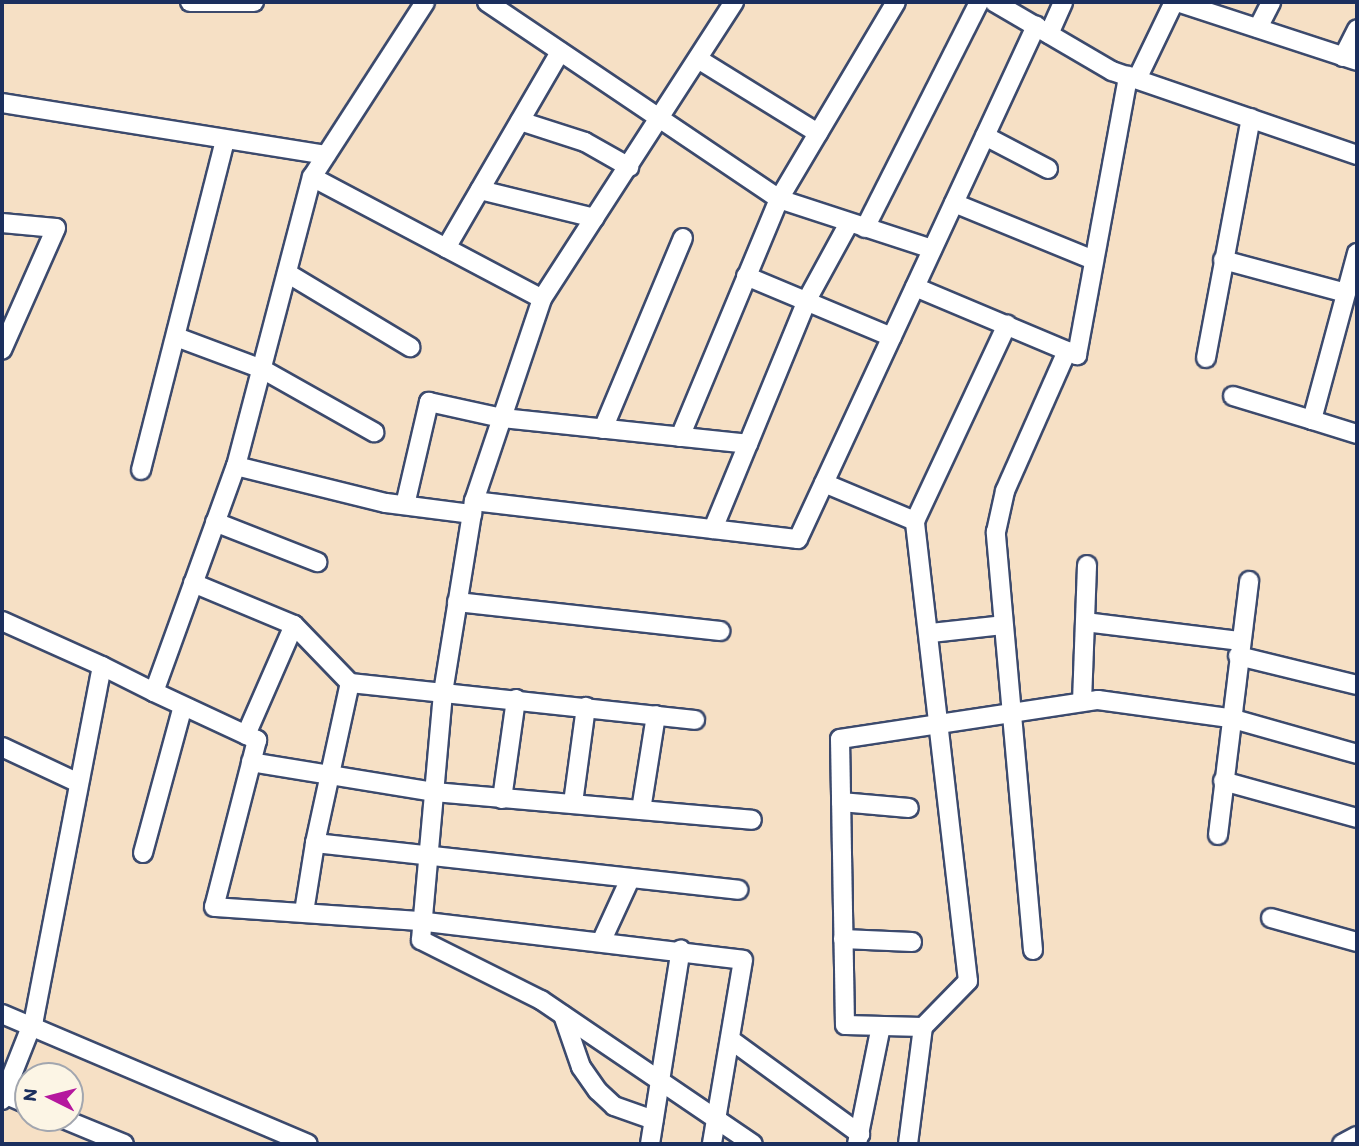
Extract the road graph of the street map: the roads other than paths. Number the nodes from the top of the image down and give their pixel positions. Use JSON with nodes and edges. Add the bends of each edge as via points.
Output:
{"nodes":[{"id":1,"x":190,"y":2,"type":"edge"},
{"id":2,"x":254,"y":2,"type":"edge"},
{"id":3,"x":425,"y":2,"type":"edge"},
{"id":4,"x":487,"y":2,"type":"edge"},
{"id":5,"x":712,"y":2,"type":"edge"},
{"id":6,"x":896,"y":2,"type":"edge"},
{"id":7,"x":979,"y":2,"type":"edge"},
{"id":8,"x":994,"y":2,"type":"edge"},
{"id":9,"x":1063,"y":2,"type":"edge"},
{"id":10,"x":1176,"y":2,"type":"edge"},
{"id":11,"x":1271,"y":2,"type":"edge"},
{"id":12,"x":731,"y":7,"type":"edge"},
{"id":13,"x":1258,"y":29,"type":"junction"},
{"id":14,"x":1357,"y":29,"type":"edge"},
{"id":15,"x":1043,"y":30,"type":"junction"},
{"id":16,"x":560,"y":52,"type":"junction"},
{"id":17,"x":698,"y":59,"type":"junction"},
{"id":18,"x":1350,"y":59,"type":"edge"},
{"id":19,"x":1132,"y":78,"type":"junction"},
{"id":20,"x":2,"y":103,"type":"edge"},
{"id":21,"x":1251,"y":118,"type":"junction"},
{"id":22,"x":520,"y":121,"type":"junction"},
{"id":23,"x":659,"y":121,"type":"junction"},
{"id":24,"x":818,"y":133,"type":"junction"},
{"id":25,"x":985,"y":136,"type":"junction"},
{"id":26,"x":225,"y":141,"type":"junction"},
{"id":27,"x":326,"y":155,"type":"junction"},
{"id":28,"x":1357,"y":155,"type":"edge"},
{"id":29,"x":629,"y":167,"type":"junction"},
{"id":30,"x":1048,"y":169,"type":"dead end"},
{"id":31,"x":312,"y":177,"type":"junction"},
{"id":32,"x":480,"y":190,"type":"junction"},
{"id":33,"x":779,"y":199,"type":"junction"},
{"id":34,"x":954,"y":203,"type":"junction"},
{"id":35,"x":595,"y":218,"type":"junction"},
{"id":36,"x":2,"y":223,"type":"edge"},
{"id":37,"x":857,"y":226,"type":"junction"},
{"id":38,"x":683,"y":238,"type":"dead end"},
{"id":39,"x":446,"y":248,"type":"junction"},
{"id":40,"x":932,"y":249,"type":"junction"},
{"id":41,"x":1357,"y":253,"type":"edge"},
{"id":42,"x":1094,"y":260,"type":"junction"},
{"id":43,"x":1223,"y":260,"type":"junction"},
{"id":44,"x":287,"y":273,"type":"junction"},
{"id":45,"x":746,"y":276,"type":"junction"},
{"id":46,"x":915,"y":287,"type":"junction"},
{"id":47,"x":1346,"y":293,"type":"junction"},
{"id":48,"x":808,"y":298,"type":"junction"},
{"id":49,"x":542,"y":299,"type":"junction"},
{"id":50,"x":1007,"y":325,"type":"junction"},
{"id":51,"x":892,"y":337,"type":"junction"},
{"id":52,"x":178,"y":338,"type":"junction"},
{"id":53,"x":410,"y":347,"type":"dead end"},
{"id":54,"x":2,"y":350,"type":"edge"},
{"id":55,"x":1067,"y":351,"type":"junction"},
{"id":56,"x":1206,"y":358,"type":"dead end"},
{"id":57,"x":261,"y":369,"type":"junction"},
{"id":58,"x":1233,"y":396,"type":"dead end"},
{"id":59,"x":502,"y":418,"type":"junction"},
{"id":60,"x":1312,"y":420,"type":"junction"},
{"id":61,"x":603,"y":429,"type":"junction"},
{"id":62,"x":374,"y":432,"type":"dead end"},
{"id":63,"x":1357,"y":434,"type":"edge"},
{"id":64,"x":680,"y":437,"type":"junction"},
{"id":65,"x":748,"y":444,"type":"junction"},
{"id":66,"x":236,"y":466,"type":"junction"},
{"id":67,"x":141,"y":470,"type":"dead end"},
{"id":68,"x":824,"y":483,"type":"junction"},
{"id":69,"x":405,"y":505,"type":"junction"},
{"id":70,"x":473,"y":508,"type":"junction"},
{"id":71,"x":915,"y":521,"type":"junction"},
{"id":72,"x":215,"y":522,"type":"junction"},
{"id":73,"x":713,"y":529,"type":"junction"},
{"id":74,"x":317,"y":562,"type":"dead end"},
{"id":75,"x":1087,"y":565,"type":"dead end"},
{"id":76,"x":1249,"y":581,"type":"dead end"},
{"id":77,"x":193,"y":583,"type":"junction"},
{"id":78,"x":457,"y":602,"type":"junction"},
{"id":79,"x":2,"y":621,"type":"edge"},
{"id":80,"x":1085,"y":622,"type":"junction"},
{"id":81,"x":295,"y":625,"type":"junction"},
{"id":82,"x":1003,"y":625,"type":"junction"},
{"id":83,"x":720,"y":631,"type":"dead end"},
{"id":84,"x":931,"y":633,"type":"junction"},
{"id":85,"x":1239,"y":648,"type":"junction"},
{"id":86,"x":102,"y":666,"type":"junction"},
{"id":87,"x":350,"y":682,"type":"junction"},
{"id":88,"x":1357,"y":685,"type":"edge"},
{"id":89,"x":153,"y":692,"type":"junction"},
{"id":90,"x":443,"y":693,"type":"junction"},
{"id":91,"x":516,"y":699,"type":"junction"},
{"id":92,"x":1082,"y":702,"type":"junction"},
{"id":93,"x":183,"y":706,"type":"junction"},
{"id":94,"x":586,"y":707,"type":"junction"},
{"id":95,"x":1013,"y":712,"type":"junction"},
{"id":96,"x":656,"y":715,"type":"junction"},
{"id":97,"x":1230,"y":718,"type":"junction"},
{"id":98,"x":695,"y":720,"type":"dead end"},
{"id":99,"x":940,"y":722,"type":"junction"},
{"id":100,"x":246,"y":735,"type":"junction"},
{"id":101,"x":2,"y":747,"type":"edge"},
{"id":102,"x":1357,"y":754,"type":"edge"},
{"id":103,"x":251,"y":762,"type":"junction"},
{"id":104,"x":327,"y":775,"type":"junction"},
{"id":105,"x":1223,"y":781,"type":"junction"},
{"id":106,"x":79,"y":783,"type":"junction"},
{"id":107,"x":434,"y":792,"type":"junction"},
{"id":108,"x":502,"y":799,"type":"junction"},
{"id":109,"x":841,"y":802,"type":"junction"},
{"id":110,"x":573,"y":803,"type":"junction"},
{"id":111,"x":909,"y":807,"type":"dead end"},
{"id":112,"x":641,"y":810,"type":"junction"},
{"id":113,"x":1357,"y":818,"type":"edge"},
{"id":114,"x":752,"y":820,"type":"dead end"},
{"id":115,"x":1218,"y":835,"type":"dead end"},
{"id":116,"x":315,"y":843,"type":"junction"},
{"id":117,"x":143,"y":853,"type":"dead end"},
{"id":118,"x":425,"y":857,"type":"junction"},
{"id":119,"x":630,"y":878,"type":"junction"},
{"id":120,"x":738,"y":890,"type":"dead end"},
{"id":121,"x":304,"y":912,"type":"junction"},
{"id":122,"x":1271,"y":918,"type":"dead end"},
{"id":123,"x":418,"y":921,"type":"junction"},
{"id":124,"x":843,"y":939,"type":"junction"},
{"id":125,"x":602,"y":940,"type":"junction"},
{"id":126,"x":912,"y":942,"type":"dead end"},
{"id":127,"x":1357,"y":942,"type":"edge"},
{"id":128,"x":681,"y":949,"type":"junction"},
{"id":129,"x":1033,"y":950,"type":"dead end"},
{"id":130,"x":2,"y":1014,"type":"edge"},
{"id":131,"x":563,"y":1014,"type":"junction"},
{"id":132,"x":881,"y":1026,"type":"junction"},
{"id":133,"x":923,"y":1027,"type":"junction"},
{"id":134,"x":30,"y":1028,"type":"junction"},
{"id":135,"x":731,"y":1040,"type":"junction"},
{"id":136,"x":662,"y":1082,"type":"junction"},
{"id":137,"x":3,"y":1097,"type":"edge"},
{"id":138,"x":654,"y":1120,"type":"junction"},
{"id":139,"x":716,"y":1120,"type":"junction"},
{"id":140,"x":84,"y":1127,"type":"edge"},
{"id":141,"x":266,"y":1127,"type":"junction"},
{"id":142,"x":1357,"y":1136,"type":"edge"},
{"id":143,"x":858,"y":1139,"type":"edge"},
{"id":144,"x":124,"y":1144,"type":"edge"},
{"id":145,"x":260,"y":1144,"type":"edge"},
{"id":146,"x":308,"y":1144,"type":"edge"},
{"id":147,"x":650,"y":1144,"type":"edge"},
{"id":148,"x":712,"y":1144,"type":"edge"},
{"id":149,"x":753,"y":1144,"type":"edge"},
{"id":150,"x":908,"y":1144,"type":"edge"},
{"id":151,"x":1342,"y":1144,"type":"edge"}],
"edges":[{"from":1,"to":2,"type":"street"},
{"from":3,"to":27,"type":"street"},
{"from":4,"to":16,"type":"street"},
{"from":5,"to":12,"type":"street"},
{"from":6,"to":24,"type":"street"},
{"from":7,"to":37,"type":"street"},
{"from":8,"to":15,"type":"street"},
{"from":9,"to":15,"type":"street"},
{"from":10,"to":13,"type":"street"},
{"from":10,"to":19,"type":"street"},
{"from":11,"to":13,"type":"street"},
{"from":12,"to":17,"type":"street"},
{"from":13,"to":18,"type":"street"},
{"from":14,"to":18,"type":"street"},
{"from":15,"to":19,"type":"street"},
{"from":15,"to":25,"type":"street"},
{"from":16,"to":22,"type":"street"},
{"from":16,"to":23,"type":"street"},
{"from":17,"to":23,"type":"street"},
{"from":17,"to":24,"type":"street"},
{"from":19,"to":21,"type":"street"},
{"from":19,"to":42,"type":"street"},
{"from":20,"to":26,"type":"street"},
{"from":21,"to":28,"type":"street"},
{"from":21,"to":43,"type":"street"},
{"from":22,"to":29,"type":"street","via":[[584,142]]},
{"from":22,"to":32,"type":"street"},
{"from":23,"to":29,"type":"street"},
{"from":23,"to":33,"type":"street"},
{"from":24,"to":33,"type":"street"},
{"from":25,"to":30,"type":"street"},
{"from":25,"to":34,"type":"street"},
{"from":26,"to":27,"type":"street"},
{"from":26,"to":52,"type":"street"},
{"from":27,"to":31,"type":"street"},
{"from":29,"to":35,"type":"street"},
{"from":31,"to":39,"type":"street"},
{"from":31,"to":44,"type":"street"},
{"from":32,"to":35,"type":"street"},
{"from":32,"to":39,"type":"street"},
{"from":33,"to":37,"type":"street"},
{"from":33,"to":45,"type":"street"},
{"from":34,"to":40,"type":"street"},
{"from":34,"to":42,"type":"street"},
{"from":35,"to":49,"type":"street"},
{"from":36,"to":54,"type":"street","via":[[56,228]]},
{"from":37,"to":40,"type":"street"},
{"from":37,"to":48,"type":"street"},
{"from":38,"to":61,"type":"street"},
{"from":39,"to":49,"type":"street"},
{"from":40,"to":46,"type":"street"},
{"from":41,"to":47,"type":"street"},
{"from":42,"to":55,"type":"street","via":[[1077,355]]},
{"from":43,"to":47,"type":"street"},
{"from":43,"to":56,"type":"street"},
{"from":44,"to":53,"type":"street"},
{"from":44,"to":57,"type":"street"},
{"from":45,"to":48,"type":"street"},
{"from":45,"to":64,"type":"street"},
{"from":46,"to":50,"type":"street"},
{"from":46,"to":51,"type":"street"},
{"from":47,"to":60,"type":"street"},
{"from":48,"to":51,"type":"street"},
{"from":48,"to":65,"type":"street"},
{"from":49,"to":59,"type":"street"},
{"from":50,"to":55,"type":"street"},
{"from":50,"to":71,"type":"street"},
{"from":51,"to":68,"type":"street"},
{"from":52,"to":57,"type":"street"},
{"from":52,"to":67,"type":"street"},
{"from":55,"to":82,"type":"street","via":[[1001,504],[996,548]]},
{"from":57,"to":62,"type":"street"},
{"from":57,"to":66,"type":"street"},
{"from":58,"to":60,"type":"street"},
{"from":59,"to":61,"type":"street"},
{"from":59,"to":69,"type":"street","via":[[429,402]]},
{"from":59,"to":70,"type":"street"},
{"from":60,"to":63,"type":"street"},
{"from":61,"to":64,"type":"street"},
{"from":64,"to":65,"type":"street"},
{"from":65,"to":73,"type":"street"},
{"from":66,"to":69,"type":"street"},
{"from":66,"to":72,"type":"street"},
{"from":68,"to":71,"type":"street"},
{"from":68,"to":73,"type":"street","via":[[798,539]]},
{"from":69,"to":70,"type":"street"},
{"from":70,"to":73,"type":"street"},
{"from":70,"to":78,"type":"street"},
{"from":71,"to":84,"type":"street"},
{"from":72,"to":74,"type":"street"},
{"from":72,"to":77,"type":"street"},
{"from":75,"to":80,"type":"street"},
{"from":76,"to":85,"type":"street"},
{"from":77,"to":81,"type":"street"},
{"from":77,"to":89,"type":"street"},
{"from":78,"to":83,"type":"street"},
{"from":78,"to":90,"type":"street"},
{"from":79,"to":86,"type":"street"},
{"from":80,"to":85,"type":"street"},
{"from":80,"to":92,"type":"street"},
{"from":81,"to":87,"type":"street"},
{"from":81,"to":100,"type":"street"},
{"from":82,"to":84,"type":"street"},
{"from":82,"to":95,"type":"street"},
{"from":84,"to":99,"type":"street"},
{"from":85,"to":88,"type":"street"},
{"from":85,"to":97,"type":"street"},
{"from":86,"to":89,"type":"street"},
{"from":86,"to":106,"type":"street"},
{"from":87,"to":90,"type":"street"},
{"from":87,"to":104,"type":"street"},
{"from":89,"to":93,"type":"street"},
{"from":90,"to":91,"type":"street"},
{"from":90,"to":107,"type":"street"},
{"from":91,"to":94,"type":"street"},
{"from":91,"to":108,"type":"street"},
{"from":92,"to":95,"type":"street"},
{"from":92,"to":97,"type":"street"},
{"from":93,"to":100,"type":"street"},
{"from":93,"to":117,"type":"street"},
{"from":94,"to":96,"type":"street"},
{"from":94,"to":110,"type":"street"},
{"from":95,"to":99,"type":"street"},
{"from":95,"to":129,"type":"street"},
{"from":96,"to":98,"type":"street"},
{"from":96,"to":112,"type":"street"},
{"from":97,"to":102,"type":"street"},
{"from":97,"to":105,"type":"street"},
{"from":99,"to":109,"type":"street","via":[[840,739]]},
{"from":99,"to":133,"type":"street","via":[[968,981]]},
{"from":100,"to":103,"type":"street","via":[[257,740]]},
{"from":101,"to":106,"type":"street"},
{"from":103,"to":104,"type":"street"},
{"from":103,"to":121,"type":"street","via":[[214,907]]},
{"from":104,"to":107,"type":"street"},
{"from":104,"to":116,"type":"street"},
{"from":105,"to":113,"type":"street"},
{"from":105,"to":115,"type":"street"},
{"from":106,"to":134,"type":"street"},
{"from":107,"to":108,"type":"street"},
{"from":107,"to":118,"type":"street"},
{"from":108,"to":110,"type":"street"},
{"from":109,"to":111,"type":"street"},
{"from":109,"to":124,"type":"street"},
{"from":110,"to":112,"type":"street"},
{"from":112,"to":114,"type":"street"},
{"from":116,"to":118,"type":"street"},
{"from":116,"to":121,"type":"street"},
{"from":118,"to":119,"type":"street"},
{"from":118,"to":123,"type":"street"},
{"from":119,"to":120,"type":"street"},
{"from":119,"to":125,"type":"street"},
{"from":121,"to":123,"type":"street"},
{"from":122,"to":127,"type":"street"},
{"from":123,"to":125,"type":"street"},
{"from":123,"to":131,"type":"street","via":[[424,944]]},
{"from":124,"to":126,"type":"street"},
{"from":124,"to":132,"type":"street","via":[[845,1025]]},
{"from":125,"to":128,"type":"street"},
{"from":128,"to":135,"type":"street","via":[[743,960]]},
{"from":128,"to":136,"type":"street"},
{"from":130,"to":134,"type":"street"},
{"from":131,"to":136,"type":"street"},
{"from":131,"to":138,"type":"street","via":[[581,1067],[598,1091],[614,1106]]},
{"from":132,"to":133,"type":"street"},
{"from":132,"to":143,"type":"street"},
{"from":133,"to":150,"type":"street"},
{"from":134,"to":137,"type":"street"},
{"from":134,"to":141,"type":"street"},
{"from":135,"to":139,"type":"street"},
{"from":135,"to":143,"type":"street"},
{"from":136,"to":138,"type":"street"},
{"from":136,"to":139,"type":"street"},
{"from":138,"to":147,"type":"street"},
{"from":139,"to":148,"type":"street"},
{"from":139,"to":149,"type":"street"},
{"from":140,"to":144,"type":"street"},
{"from":141,"to":145,"type":"street"},
{"from":141,"to":146,"type":"street"},
{"from":142,"to":151,"type":"street"}]}
